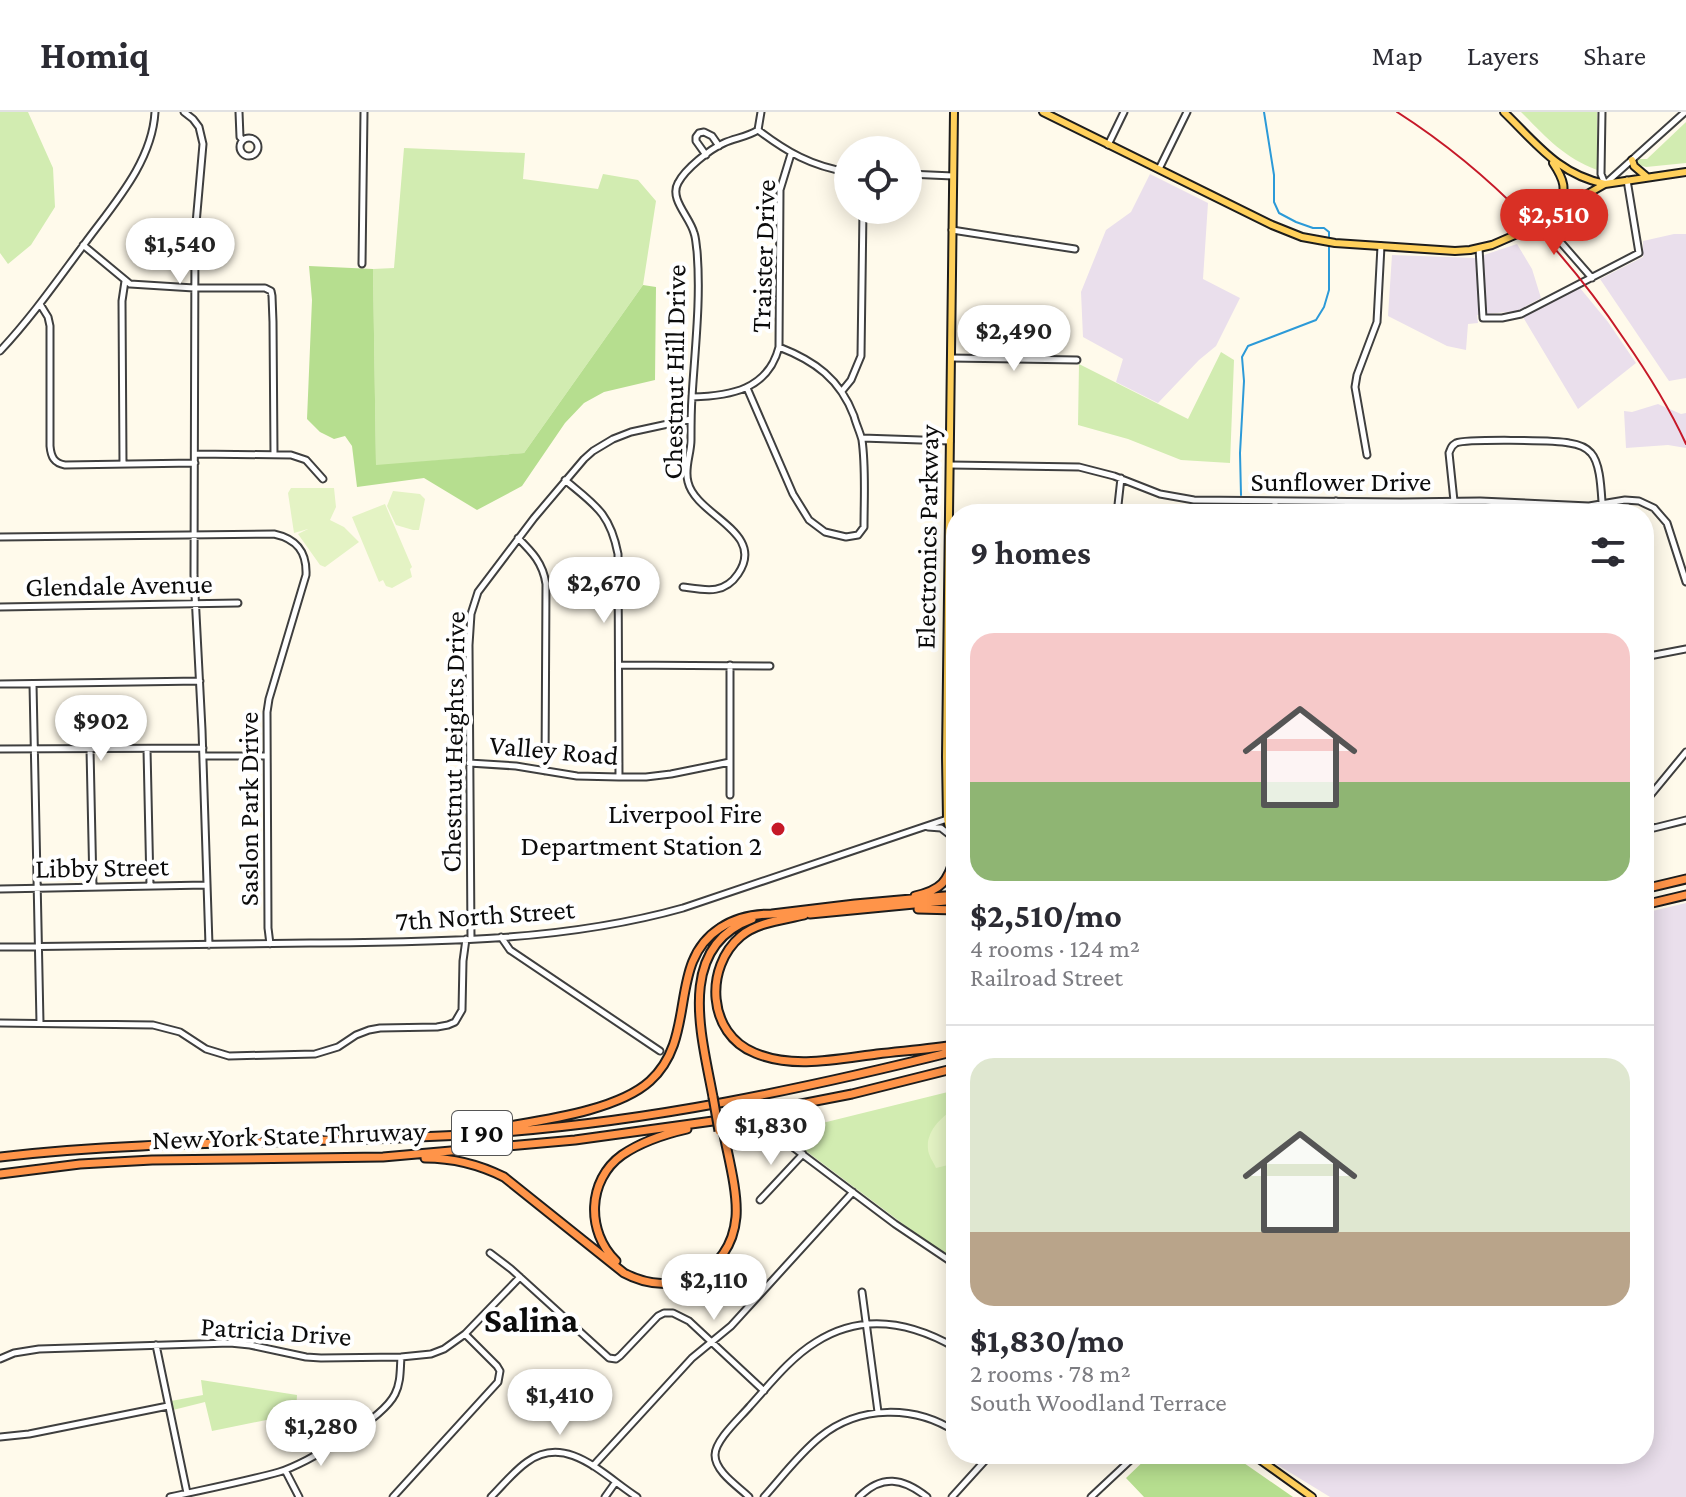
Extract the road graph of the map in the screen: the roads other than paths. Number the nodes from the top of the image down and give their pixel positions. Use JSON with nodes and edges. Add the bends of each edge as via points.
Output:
{"nodes":[{"id":1,"x":155,"y":112,"type":"edge"},
{"id":2,"x":184,"y":112,"type":"edge"},
{"id":3,"x":239,"y":112,"type":"edge"},
{"id":4,"x":364,"y":112,"type":"edge"},
{"id":5,"x":761,"y":112,"type":"edge"},
{"id":6,"x":954,"y":112,"type":"edge"},
{"id":7,"x":1043,"y":112,"type":"edge"},
{"id":8,"x":1124,"y":112,"type":"edge"},
{"id":9,"x":1187,"y":112,"type":"edge"},
{"id":10,"x":1504,"y":112,"type":"edge"},
{"id":11,"x":1602,"y":112,"type":"edge"},
{"id":12,"x":1685,"y":112,"type":"edge"},
{"id":13,"x":758,"y":130,"type":"junction"},
{"id":14,"x":243,"y":140,"type":"dead end"},
{"id":15,"x":1108,"y":145,"type":"junction"},
{"id":16,"x":719,"y":146,"type":"junction"},
{"id":17,"x":1541,"y":148,"type":"junction"},
{"id":18,"x":791,"y":154,"type":"junction"},
{"id":19,"x":706,"y":155,"type":"junction"},
{"id":20,"x":1632,"y":160,"type":"junction"},
{"id":21,"x":834,"y":168,"type":"edge"},
{"id":22,"x":1159,"y":169,"type":"junction"},
{"id":23,"x":1686,"y":172,"type":"edge"},
{"id":24,"x":922,"y":175,"type":"edge"},
{"id":25,"x":953,"y":176,"type":"junction"},
{"id":26,"x":1647,"y":177,"type":"junction"},
{"id":27,"x":1627,"y":180,"type":"junction"},
{"id":28,"x":1605,"y":184,"type":"junction"},
{"id":29,"x":1559,"y":209,"type":"junction"},
{"id":30,"x":1544,"y":219,"type":"junction"},
{"id":31,"x":863,"y":224,"type":"edge"},
{"id":32,"x":952,"y":230,"type":"junction"},
{"id":33,"x":83,"y":245,"type":"junction"},
{"id":34,"x":1381,"y":246,"type":"junction"},
{"id":35,"x":1479,"y":248,"type":"junction"},
{"id":36,"x":1075,"y":249,"type":"dead end"},
{"id":37,"x":362,"y":264,"type":"dead end"},
{"id":38,"x":1592,"y":278,"type":"junction"},
{"id":39,"x":125,"y":281,"type":"junction"},
{"id":40,"x":194,"y":288,"type":"junction"},
{"id":41,"x":40,"y":304,"type":"junction"},
{"id":42,"x":779,"y":347,"type":"junction"},
{"id":43,"x":1,"y":349,"type":"edge"},
{"id":44,"x":951,"y":358,"type":"junction"},
{"id":45,"x":1077,"y":360,"type":"dead end"},
{"id":46,"x":747,"y":388,"type":"junction"},
{"id":47,"x":842,"y":391,"type":"junction"},
{"id":48,"x":692,"y":397,"type":"junction"},
{"id":49,"x":691,"y":419,"type":"junction"},
{"id":50,"x":862,"y":438,"type":"junction"},
{"id":51,"x":950,"y":441,"type":"junction"},
{"id":52,"x":195,"y":454,"type":"junction"},
{"id":53,"x":274,"y":454,"type":"junction"},
{"id":54,"x":1367,"y":455,"type":"dead end"},
{"id":55,"x":195,"y":463,"type":"junction"},
{"id":56,"x":123,"y":464,"type":"junction"},
{"id":57,"x":950,"y":465,"type":"junction"},
{"id":58,"x":1121,"y":478,"type":"junction"},
{"id":59,"x":323,"y":479,"type":"dead end"},
{"id":60,"x":565,"y":480,"type":"junction"},
{"id":61,"x":1275,"y":501,"type":"joint"},
{"id":62,"x":1336,"y":501,"type":"junction"},
{"id":63,"x":1454,"y":501,"type":"junction"},
{"id":64,"x":1401,"y":502,"type":"joint"},
{"id":65,"x":951,"y":504,"type":"edge"},
{"id":66,"x":1118,"y":504,"type":"edge"},
{"id":67,"x":1336,"y":504,"type":"edge"},
{"id":68,"x":1535,"y":504,"type":"edge"},
{"id":69,"x":1602,"y":504,"type":"joint"},
{"id":70,"x":1646,"y":504,"type":"edge"},
{"id":71,"x":1654,"y":509,"type":"edge"},
{"id":72,"x":194,"y":535,"type":"junction"},
{"id":73,"x":0,"y":537,"type":"edge"},
{"id":74,"x":518,"y":538,"type":"junction"},
{"id":75,"x":1686,"y":582,"type":"edge"},
{"id":76,"x":683,"y":587,"type":"dead end"},
{"id":77,"x":238,"y":603,"type":"dead end"},
{"id":78,"x":195,"y":604,"type":"junction"},
{"id":79,"x":0,"y":607,"type":"edge"},
{"id":80,"x":1686,"y":649,"type":"edge"},
{"id":81,"x":1654,"y":655,"type":"edge"},
{"id":82,"x":619,"y":665,"type":"junction"},
{"id":83,"x":730,"y":665,"type":"junction"},
{"id":84,"x":770,"y":666,"type":"dead end"},
{"id":85,"x":200,"y":681,"type":"junction"},
{"id":86,"x":0,"y":684,"type":"edge"},
{"id":87,"x":33,"y":684,"type":"junction"},
{"id":88,"x":203,"y":748,"type":"junction"},
{"id":89,"x":0,"y":749,"type":"edge"},
{"id":90,"x":35,"y":749,"type":"junction"},
{"id":91,"x":90,"y":749,"type":"junction"},
{"id":92,"x":147,"y":749,"type":"junction"},
{"id":93,"x":1686,"y":752,"type":"edge"},
{"id":94,"x":203,"y":756,"type":"junction"},
{"id":95,"x":267,"y":756,"type":"junction"},
{"id":96,"x":730,"y":762,"type":"junction"},
{"id":97,"x":469,"y":763,"type":"junction"},
{"id":98,"x":545,"y":771,"type":"junction"},
{"id":99,"x":619,"y":777,"type":"junction"},
{"id":100,"x":1654,"y":791,"type":"edge"},
{"id":101,"x":730,"y":795,"type":"dead end"},
{"id":102,"x":946,"y":819,"type":"edge"},
{"id":103,"x":1686,"y":820,"type":"edge"},
{"id":104,"x":923,"y":827,"type":"junction"},
{"id":105,"x":1654,"y":828,"type":"edge"},
{"id":106,"x":946,"y":833,"type":"edge"},
{"id":107,"x":1686,"y":879,"type":"edge"},
{"id":108,"x":946,"y":880,"type":"edge"},
{"id":109,"x":206,"y":885,"type":"junction"},
{"id":110,"x":150,"y":886,"type":"junction"},
{"id":111,"x":93,"y":887,"type":"junction"},
{"id":112,"x":1654,"y":887,"type":"edge"},
{"id":113,"x":37,"y":888,"type":"junction"},
{"id":114,"x":0,"y":889,"type":"edge"},
{"id":115,"x":1686,"y":895,"type":"edge"},
{"id":116,"x":946,"y":899,"type":"edge"},
{"id":117,"x":1654,"y":903,"type":"edge"},
{"id":118,"x":882,"y":906,"type":"junction"},
{"id":119,"x":946,"y":909,"type":"edge"},
{"id":120,"x":772,"y":914,"type":"junction"},
{"id":121,"x":804,"y":915,"type":"junction"},
{"id":122,"x":501,"y":937,"type":"junction"},
{"id":123,"x":469,"y":939,"type":"junction"},
{"id":124,"x":270,"y":944,"type":"junction"},
{"id":125,"x":209,"y":945,"type":"junction"},
{"id":126,"x":0,"y":947,"type":"edge"},
{"id":127,"x":39,"y":947,"type":"junction"},
{"id":128,"x":0,"y":1023,"type":"edge"},
{"id":129,"x":40,"y":1023,"type":"junction"},
{"id":130,"x":946,"y":1049,"type":"edge"},
{"id":131,"x":660,"y":1051,"type":"dead end"},
{"id":132,"x":946,"y":1051,"type":"edge"},
{"id":133,"x":946,"y":1070,"type":"edge"},
{"id":134,"x":715,"y":1097,"type":"junction"},
{"id":135,"x":713,"y":1121,"type":"junction"},
{"id":136,"x":721,"y":1131,"type":"junction"},
{"id":137,"x":452,"y":1135,"type":"junction"},
{"id":138,"x":782,"y":1139,"type":"dead end"},
{"id":139,"x":803,"y":1154,"type":"junction"},
{"id":140,"x":0,"y":1157,"type":"edge"},
{"id":141,"x":383,"y":1157,"type":"junction"},
{"id":142,"x":0,"y":1174,"type":"edge"},
{"id":143,"x":853,"y":1192,"type":"junction"},
{"id":144,"x":760,"y":1200,"type":"dead end"},
{"id":145,"x":490,"y":1253,"type":"dead end"},
{"id":146,"x":946,"y":1259,"type":"edge"},
{"id":147,"x":520,"y":1277,"type":"junction"},
{"id":148,"x":862,"y":1292,"type":"dead end"},
{"id":149,"x":866,"y":1325,"type":"junction"},
{"id":150,"x":465,"y":1334,"type":"junction"},
{"id":151,"x":712,"y":1342,"type":"junction"},
{"id":152,"x":946,"y":1342,"type":"edge"},
{"id":153,"x":156,"y":1345,"type":"junction"},
{"id":154,"x":401,"y":1357,"type":"junction"},
{"id":155,"x":0,"y":1359,"type":"edge"},
{"id":156,"x":764,"y":1391,"type":"junction"},
{"id":157,"x":168,"y":1406,"type":"junction"},
{"id":158,"x":878,"y":1412,"type":"junction"},
{"id":159,"x":946,"y":1426,"type":"edge"},
{"id":160,"x":0,"y":1437,"type":"edge"},
{"id":161,"x":980,"y":1464,"type":"edge"},
{"id":162,"x":1126,"y":1464,"type":"edge"},
{"id":163,"x":1266,"y":1464,"type":"edge"},
{"id":164,"x":593,"y":1466,"type":"junction"},
{"id":165,"x":285,"y":1470,"type":"junction"},
{"id":166,"x":615,"y":1483,"type":"junction"},
{"id":167,"x":187,"y":1493,"type":"junction"},
{"id":168,"x":170,"y":1497,"type":"edge"},
{"id":169,"x":299,"y":1497,"type":"edge"},
{"id":170,"x":393,"y":1497,"type":"edge"},
{"id":171,"x":491,"y":1497,"type":"edge"},
{"id":172,"x":605,"y":1497,"type":"edge"},
{"id":173,"x":637,"y":1497,"type":"edge"},
{"id":174,"x":749,"y":1497,"type":"edge"},
{"id":175,"x":764,"y":1497,"type":"edge"},
{"id":176,"x":859,"y":1497,"type":"edge"},
{"id":177,"x":927,"y":1497,"type":"edge"},
{"id":178,"x":952,"y":1497,"type":"edge"},
{"id":179,"x":1091,"y":1497,"type":"edge"},
{"id":180,"x":1312,"y":1497,"type":"edge"}],
"edges":[{"from":1,"to":33,"type":"street","via":[[151,137],[135,172]]},
{"from":2,"to":40,"type":"street","via":[[199,127],[203,144]]},
{"from":3,"to":14,"type":"street"},
{"from":4,"to":37,"type":"street"},
{"from":5,"to":13,"type":"street"},
{"from":6,"to":25,"type":"main road","name":"Electronics Parkway"},
{"from":7,"to":15,"type":"main road"},
{"from":8,"to":15,"type":"street"},
{"from":9,"to":22,"type":"street"},
{"from":10,"to":17,"type":"main road"},
{"from":11,"to":28,"type":"street"},
{"from":12,"to":20,"type":"street"},
{"from":13,"to":16,"type":"street"},
{"from":13,"to":18,"type":"street"},
{"from":15,"to":22,"type":"main road"},
{"from":16,"to":19,"type":"street"},
{"from":16,"to":19,"type":"street","via":[[708,133],[699,133],[696,141]]},
{"from":17,"to":28,"type":"main road","via":[[1576,175]]},
{"from":17,"to":29,"type":"main road","via":[[1562,179],[1565,190]]},
{"from":18,"to":21,"type":"street"},
{"from":18,"to":42,"type":"street","name":"Traister Drive","via":[[780,190]]},
{"from":19,"to":48,"type":"street","name":"Chestnut Hill Drive","via":[[676,187],[676,198],[695,234],[698,258]]},
{"from":20,"to":26,"type":"main road"},
{"from":20,"to":28,"type":"street"},
{"from":22,"to":34,"type":"main road","via":[[1288,231],[1326,242]]},
{"from":23,"to":26,"type":"main road"},
{"from":24,"to":25,"type":"street"},
{"from":25,"to":32,"type":"main road","name":"Electronics Parkway"},
{"from":26,"to":27,"type":"main road"},
{"from":27,"to":28,"type":"main road"},
{"from":27,"to":38,"type":"street","via":[[1639,253]]},
{"from":28,"to":29,"type":"main road"},
{"from":29,"to":30,"type":"main road"},
{"from":30,"to":35,"type":"main road"},
{"from":30,"to":38,"type":"street"},
{"from":31,"to":47,"type":"street","via":[[861,356]]},
{"from":32,"to":36,"type":"street"},
{"from":32,"to":44,"type":"main road","name":"Electronics Parkway"},
{"from":33,"to":39,"type":"street"},
{"from":33,"to":41,"type":"street"},
{"from":34,"to":35,"type":"main road"},
{"from":34,"to":54,"type":"street","via":[[1377,322],[1355,387]]},
{"from":35,"to":38,"type":"street","via":[[1483,318],[1521,314]]},
{"from":39,"to":40,"type":"street"},
{"from":39,"to":56,"type":"street"},
{"from":40,"to":52,"type":"street"},
{"from":40,"to":53,"type":"street","via":[[271,291]]},
{"from":41,"to":43,"type":"street"},
{"from":41,"to":56,"type":"street","via":[[50,326],[52,459],[65,465]]},
{"from":42,"to":46,"type":"street","name":"Traister Drive","via":[[762,376]]},
{"from":42,"to":47,"type":"street","via":[[823,371]]},
{"from":44,"to":45,"type":"street"},
{"from":44,"to":51,"type":"main road","name":"Electronics Parkway"},
{"from":46,"to":48,"type":"street"},
{"from":46,"to":50,"type":"street","via":[[793,494],[809,520],[825,532],[858,535],[864,527]]},
{"from":47,"to":50,"type":"street"},
{"from":48,"to":49,"type":"street","name":"Chestnut Hill Drive"},
{"from":49,"to":60,"type":"street","name":"Chestnut Heights Drive","via":[[613,439]]},
{"from":49,"to":76,"type":"street","name":"Chestnut Hill Drive","via":[[686,472],[692,493],[733,530],[744,552],[737,575],[725,587]]},
{"from":50,"to":51,"type":"street"},
{"from":51,"to":57,"type":"main road","name":"Electronics Parkway"},
{"from":52,"to":53,"type":"street"},
{"from":52,"to":55,"type":"street"},
{"from":53,"to":59,"type":"street","via":[[306,460]]},
{"from":55,"to":56,"type":"street"},
{"from":55,"to":72,"type":"street"},
{"from":57,"to":58,"type":"street","name":"Sunflower Drive","via":[[1079,467]]},
{"from":57,"to":65,"type":"main road","name":"Electronics Parkway"},
{"from":58,"to":61,"type":"street","name":"Sunflower Drive","via":[[1173,498]]},
{"from":58,"to":66,"type":"street"},
{"from":60,"to":74,"type":"street","name":"Chestnut Heights Drive"},
{"from":60,"to":82,"type":"street","via":[[597,506],[615,538]]},
{"from":61,"to":62,"type":"street","name":"Sunflower Drive"},
{"from":62,"to":64,"type":"street","name":"Sunflower Drive"},
{"from":62,"to":67,"type":"street"},
{"from":63,"to":64,"type":"street","name":"Sunflower Drive"},
{"from":63,"to":68,"type":"street","name":"Sunflower Drive"},
{"from":63,"to":69,"type":"street","via":[[1449,453],[1455,443],[1550,441],[1591,453]]},
{"from":69,"to":70,"type":"street","name":"Sunflower Drive"},
{"from":71,"to":75,"type":"street","name":"Sunflower Drive","via":[[1667,523]]},
{"from":72,"to":73,"type":"street"},
{"from":72,"to":78,"type":"street"},
{"from":72,"to":95,"type":"street","name":"Saslon Park Drive","via":[[285,536],[300,547],[307,564],[269,699]]},
{"from":74,"to":97,"type":"street","name":"Chestnut Heights Drive","via":[[478,592],[471,614]]},
{"from":74,"to":98,"type":"street","via":[[540,563],[546,584]]},
{"from":77,"to":78,"type":"street","name":"Glendale Avenue"},
{"from":78,"to":79,"type":"street","name":"Glendale Avenue"},
{"from":78,"to":85,"type":"street"},
{"from":80,"to":81,"type":"street"},
{"from":82,"to":83,"type":"street"},
{"from":82,"to":99,"type":"street"},
{"from":83,"to":84,"type":"street"},
{"from":83,"to":96,"type":"street"},
{"from":85,"to":87,"type":"street"},
{"from":85,"to":88,"type":"street"},
{"from":86,"to":87,"type":"street"},
{"from":87,"to":90,"type":"street"},
{"from":88,"to":92,"type":"street"},
{"from":88,"to":94,"type":"street"},
{"from":89,"to":90,"type":"street"},
{"from":90,"to":91,"type":"street"},
{"from":90,"to":113,"type":"street"},
{"from":91,"to":92,"type":"street"},
{"from":91,"to":111,"type":"street"},
{"from":92,"to":110,"type":"street"},
{"from":93,"to":100,"type":"street"},
{"from":94,"to":95,"type":"street"},
{"from":94,"to":109,"type":"street"},
{"from":95,"to":124,"type":"street","name":"Saslon Park Drive"},
{"from":96,"to":99,"type":"street","name":"Valley Road"},
{"from":96,"to":101,"type":"street"},
{"from":97,"to":98,"type":"street","name":"Valley Road"},
{"from":97,"to":123,"type":"street","name":"Chestnut Heights Drive"},
{"from":98,"to":99,"type":"street","name":"Valley Road"},
{"from":102,"to":104,"type":"street","name":"7th North Street"},
{"from":103,"to":105,"type":"street"},
{"from":104,"to":106,"type":"street"},
{"from":104,"to":122,"type":"street","name":"7th North Street","via":[[649,918]]},
{"from":107,"to":112,"type":"highway"},
{"from":108,"to":118,"type":"highway","via":[[936,890]]},
{"from":109,"to":110,"type":"street","name":"Libby Street"},
{"from":109,"to":125,"type":"street"},
{"from":110,"to":111,"type":"street","name":"Libby Street"},
{"from":111,"to":113,"type":"street","name":"Libby Street"},
{"from":113,"to":114,"type":"street","name":"Libby Street"},
{"from":113,"to":127,"type":"street"},
{"from":115,"to":117,"type":"highway"},
{"from":116,"to":118,"type":"highway"},
{"from":118,"to":119,"type":"highway"},
{"from":118,"to":120,"type":"highway"},
{"from":118,"to":121,"type":"highway"},
{"from":120,"to":134,"type":"highway","via":[[728,932],[704,965],[700,1019]]},
{"from":120,"to":137,"type":"highway","via":[[743,917],[703,942],[689,970],[671,1052],[646,1084],[588,1110]]},
{"from":121,"to":130,"type":"highway","via":[[756,927],[724,956],[715,998],[727,1030],[741,1046],[793,1061]]},
{"from":121,"to":134,"type":"highway","via":[[750,924],[728,937],[710,961],[704,1009]]},
{"from":122,"to":123,"type":"street","name":"7th North Street"},
{"from":122,"to":131,"type":"street","via":[[510,950]]},
{"from":123,"to":124,"type":"street","name":"7th North Street"},
{"from":123,"to":129,"type":"street","name":"Chestnut Heights Drive","via":[[462,1010],[455,1022],[369,1030],[315,1054],[229,1056],[153,1025]]},
{"from":124,"to":125,"type":"street","name":"7th North Street"},
{"from":125,"to":127,"type":"street","name":"7th North Street"},
{"from":126,"to":127,"type":"street","name":"7th North Street"},
{"from":127,"to":129,"type":"street"},
{"from":128,"to":129,"type":"street"},
{"from":132,"to":137,"type":"highway","name":"New York State Thruway","number":"I 90","via":[[798,1088],[666,1112]]},
{"from":133,"to":135,"type":"highway","name":"New York State Thruway","number":"I 90"},
{"from":134,"to":136,"type":"highway","bridge":true},
{"from":135,"to":136,"type":"highway","via":[[641,1145],[617,1159],[602,1178],[594,1202],[597,1230],[622,1267],[653,1280],[673,1280],[709,1264],[720,1251],[732,1209]]},
{"from":135,"to":141,"type":"highway","name":"New York State Thruway","number":"I 90"},
{"from":136,"to":141,"type":"highway","via":[[736,1209],[732,1235],[713,1265],[668,1284],[647,1283],[624,1273],[519,1188],[486,1169],[445,1158]]},
{"from":137,"to":140,"type":"highway","name":"New York State Thruway","number":"I 90","via":[[100,1147]]},
{"from":138,"to":139,"type":"street"},
{"from":139,"to":143,"type":"street"},
{"from":139,"to":144,"type":"street"},
{"from":141,"to":142,"type":"highway","name":"New York State Thruway","number":"I 90","via":[[138,1161]]},
{"from":143,"to":146,"type":"street"},
{"from":143,"to":151,"type":"street"},
{"from":145,"to":147,"type":"street"},
{"from":147,"to":150,"type":"street","name":"Patricia Drive"},
{"from":147,"to":151,"type":"street","via":[[609,1358],[620,1356],[664,1313],[680,1315]]},
{"from":148,"to":149,"type":"street"},
{"from":149,"to":152,"type":"street","via":[[911,1327]]},
{"from":149,"to":156,"type":"street","via":[[817,1341]]},
{"from":149,"to":158,"type":"street"},
{"from":150,"to":154,"type":"street","name":"Patricia Drive","via":[[431,1354]]},
{"from":150,"to":170,"type":"street","via":[[497,1366],[498,1382]]},
{"from":151,"to":156,"type":"street"},
{"from":151,"to":164,"type":"street"},
{"from":153,"to":154,"type":"street","name":"Patricia Drive","via":[[230,1343],[306,1357]]},
{"from":153,"to":155,"type":"street","name":"Patricia Drive","via":[[29,1350]]},
{"from":153,"to":157,"type":"street"},
{"from":154,"to":165,"type":"street","via":[[397,1390],[378,1415]]},
{"from":156,"to":174,"type":"street","via":[[715,1452],[721,1470]]},
{"from":157,"to":160,"type":"street"},
{"from":157,"to":167,"type":"street"},
{"from":158,"to":159,"type":"street","via":[[918,1415]]},
{"from":158,"to":175,"type":"street","via":[[848,1420],[821,1436]]},
{"from":161,"to":178,"type":"street"},
{"from":162,"to":179,"type":"street"},
{"from":163,"to":180,"type":"main road"},
{"from":164,"to":166,"type":"street"},
{"from":164,"to":171,"type":"street","via":[[568,1454],[545,1452]]},
{"from":165,"to":167,"type":"street"},
{"from":165,"to":169,"type":"street"},
{"from":166,"to":172,"type":"street"},
{"from":166,"to":173,"type":"street"},
{"from":167,"to":168,"type":"street"},
{"from":176,"to":177,"type":"street","via":[[890,1481],[910,1485]]}]}
